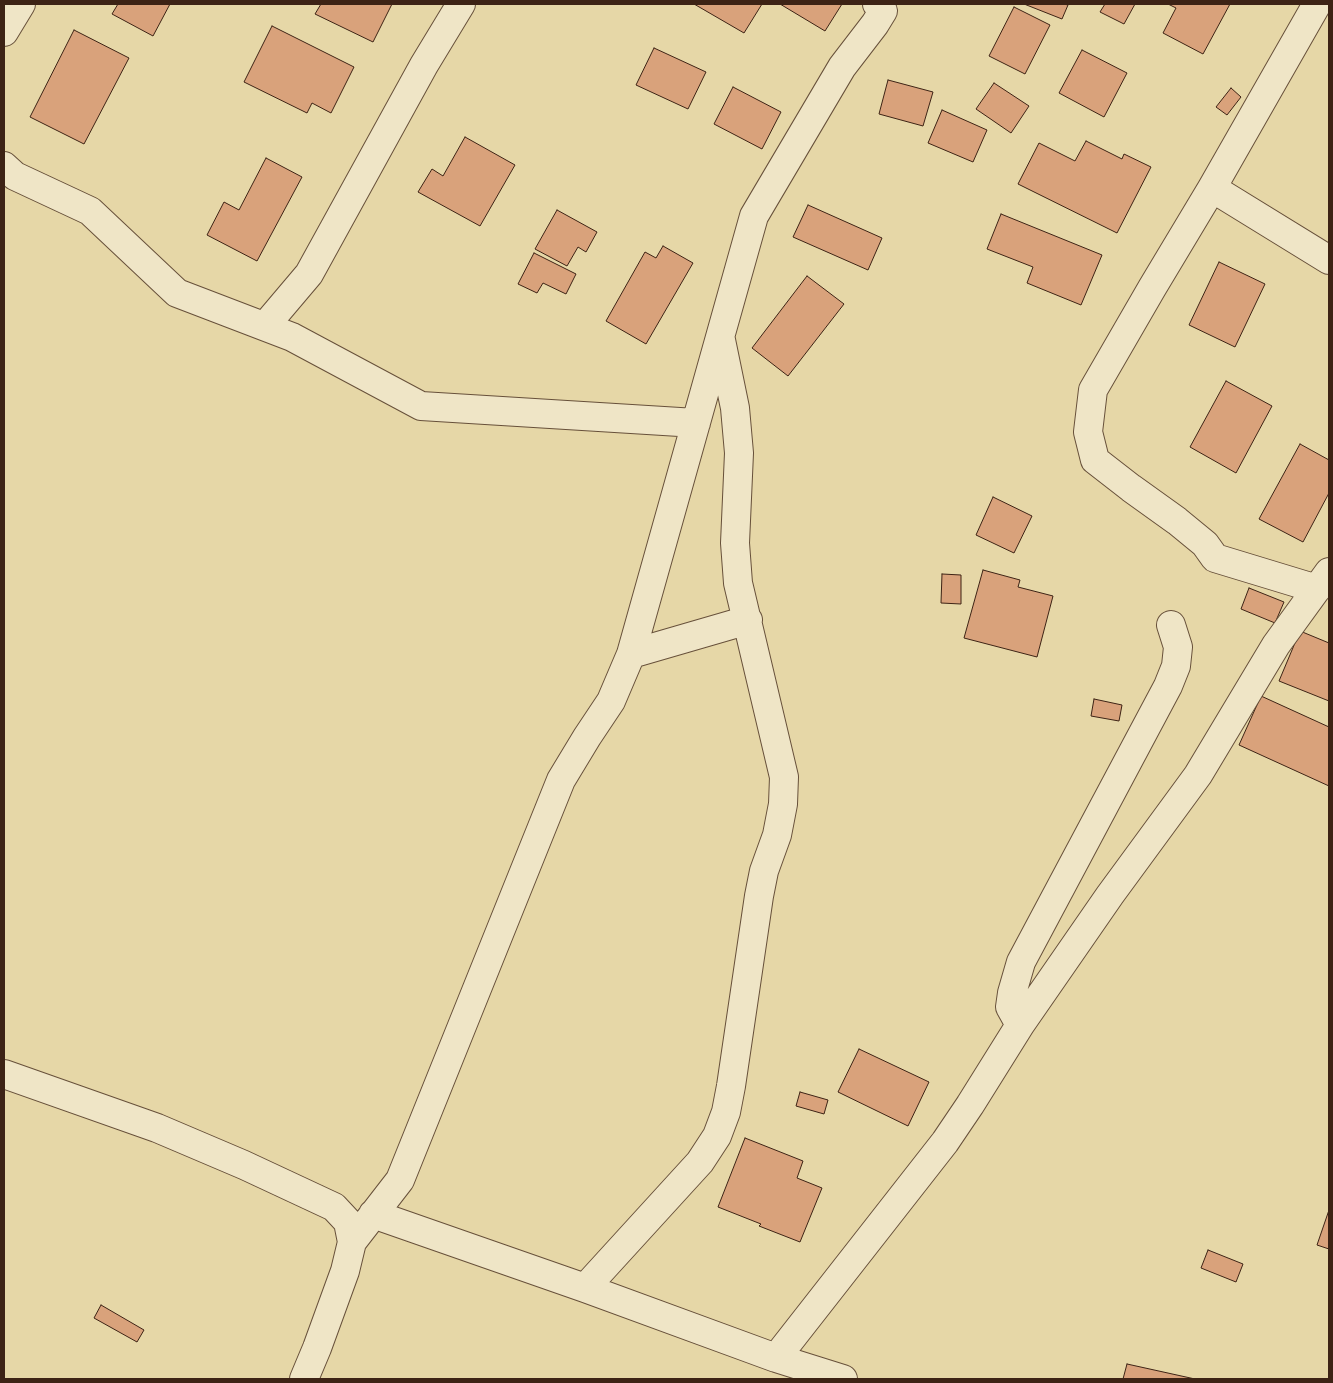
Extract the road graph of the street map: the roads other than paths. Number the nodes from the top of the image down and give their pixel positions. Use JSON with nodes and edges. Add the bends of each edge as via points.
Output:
{"nodes":[{"id":1,"x":21,"y":4,"type":"edge"},
{"id":2,"x":461,"y":4,"type":"edge"},
{"id":3,"x":1316,"y":4,"type":"edge"},
{"id":4,"x":882,"y":6,"type":"edge"},
{"id":5,"x":4,"y":32,"type":"edge"},
{"id":6,"x":4,"y":166,"type":"edge"},
{"id":7,"x":1212,"y":188,"type":"junction"},
{"id":8,"x":1329,"y":260,"type":"edge"},
{"id":9,"x":265,"y":326,"type":"junction"},
{"id":10,"x":720,"y":336,"type":"junction"},
{"id":11,"x":696,"y":423,"type":"junction"},
{"id":12,"x":1323,"y":581,"type":"edge"},
{"id":13,"x":748,"y":620,"type":"junction"},
{"id":14,"x":1171,"y":626,"type":"dead end"},
{"id":15,"x":631,"y":654,"type":"junction"},
{"id":16,"x":1020,"y":1025,"type":"junction"},
{"id":17,"x":4,"y":1074,"type":"edge"},
{"id":18,"x":373,"y":1214,"type":"junction"},
{"id":19,"x":352,"y":1242,"type":"junction"},
{"id":20,"x":585,"y":1288,"type":"junction"},
{"id":21,"x":776,"y":1358,"type":"junction"},
{"id":22,"x":304,"y":1379,"type":"edge"},
{"id":23,"x":843,"y":1379,"type":"edge"}],
"edges":[{"from":1,"to":5,"type":"street"},
{"from":2,"to":9,"type":"street","via":[[309,274]]},
{"from":3,"to":7,"type":"street"},
{"from":4,"to":10,"type":"street","via":[[875,24],[842,67],[754,216]]},
{"from":6,"to":9,"type":"street","via":[[15,176],[90,211],[177,292]]},
{"from":7,"to":8,"type":"street"},
{"from":7,"to":12,"type":"street","via":[[1093,390],[1088,432],[1095,460],[1177,520],[1205,544],[1215,558]]},
{"from":9,"to":11,"type":"street","via":[[292,336],[421,406]]},
{"from":10,"to":11,"type":"street"},
{"from":10,"to":13,"type":"street","via":[[735,408],[739,454],[735,543],[738,583]]},
{"from":11,"to":15,"type":"street"},
{"from":12,"to":16,"type":"street","via":[[1276,645],[1198,775]]},
{"from":13,"to":15,"type":"street"},
{"from":13,"to":20,"type":"street","via":[[784,777],[784,804],[759,896],[726,1112],[717,1136],[700,1162]]},
{"from":14,"to":16,"type":"street","via":[[1178,647],[1176,666],[1168,686],[1021,962],[1010,1007]]},
{"from":15,"to":18,"type":"street","via":[[610,702],[561,780],[400,1180]]},
{"from":16,"to":21,"type":"street","via":[[945,1142]]},
{"from":17,"to":19,"type":"street","via":[[157,1128],[334,1207],[348,1222]]},
{"from":18,"to":19,"type":"street"},
{"from":18,"to":20,"type":"street"},
{"from":19,"to":22,"type":"street","via":[[345,1271]]},
{"from":20,"to":21,"type":"street"},
{"from":21,"to":23,"type":"street"}]}
